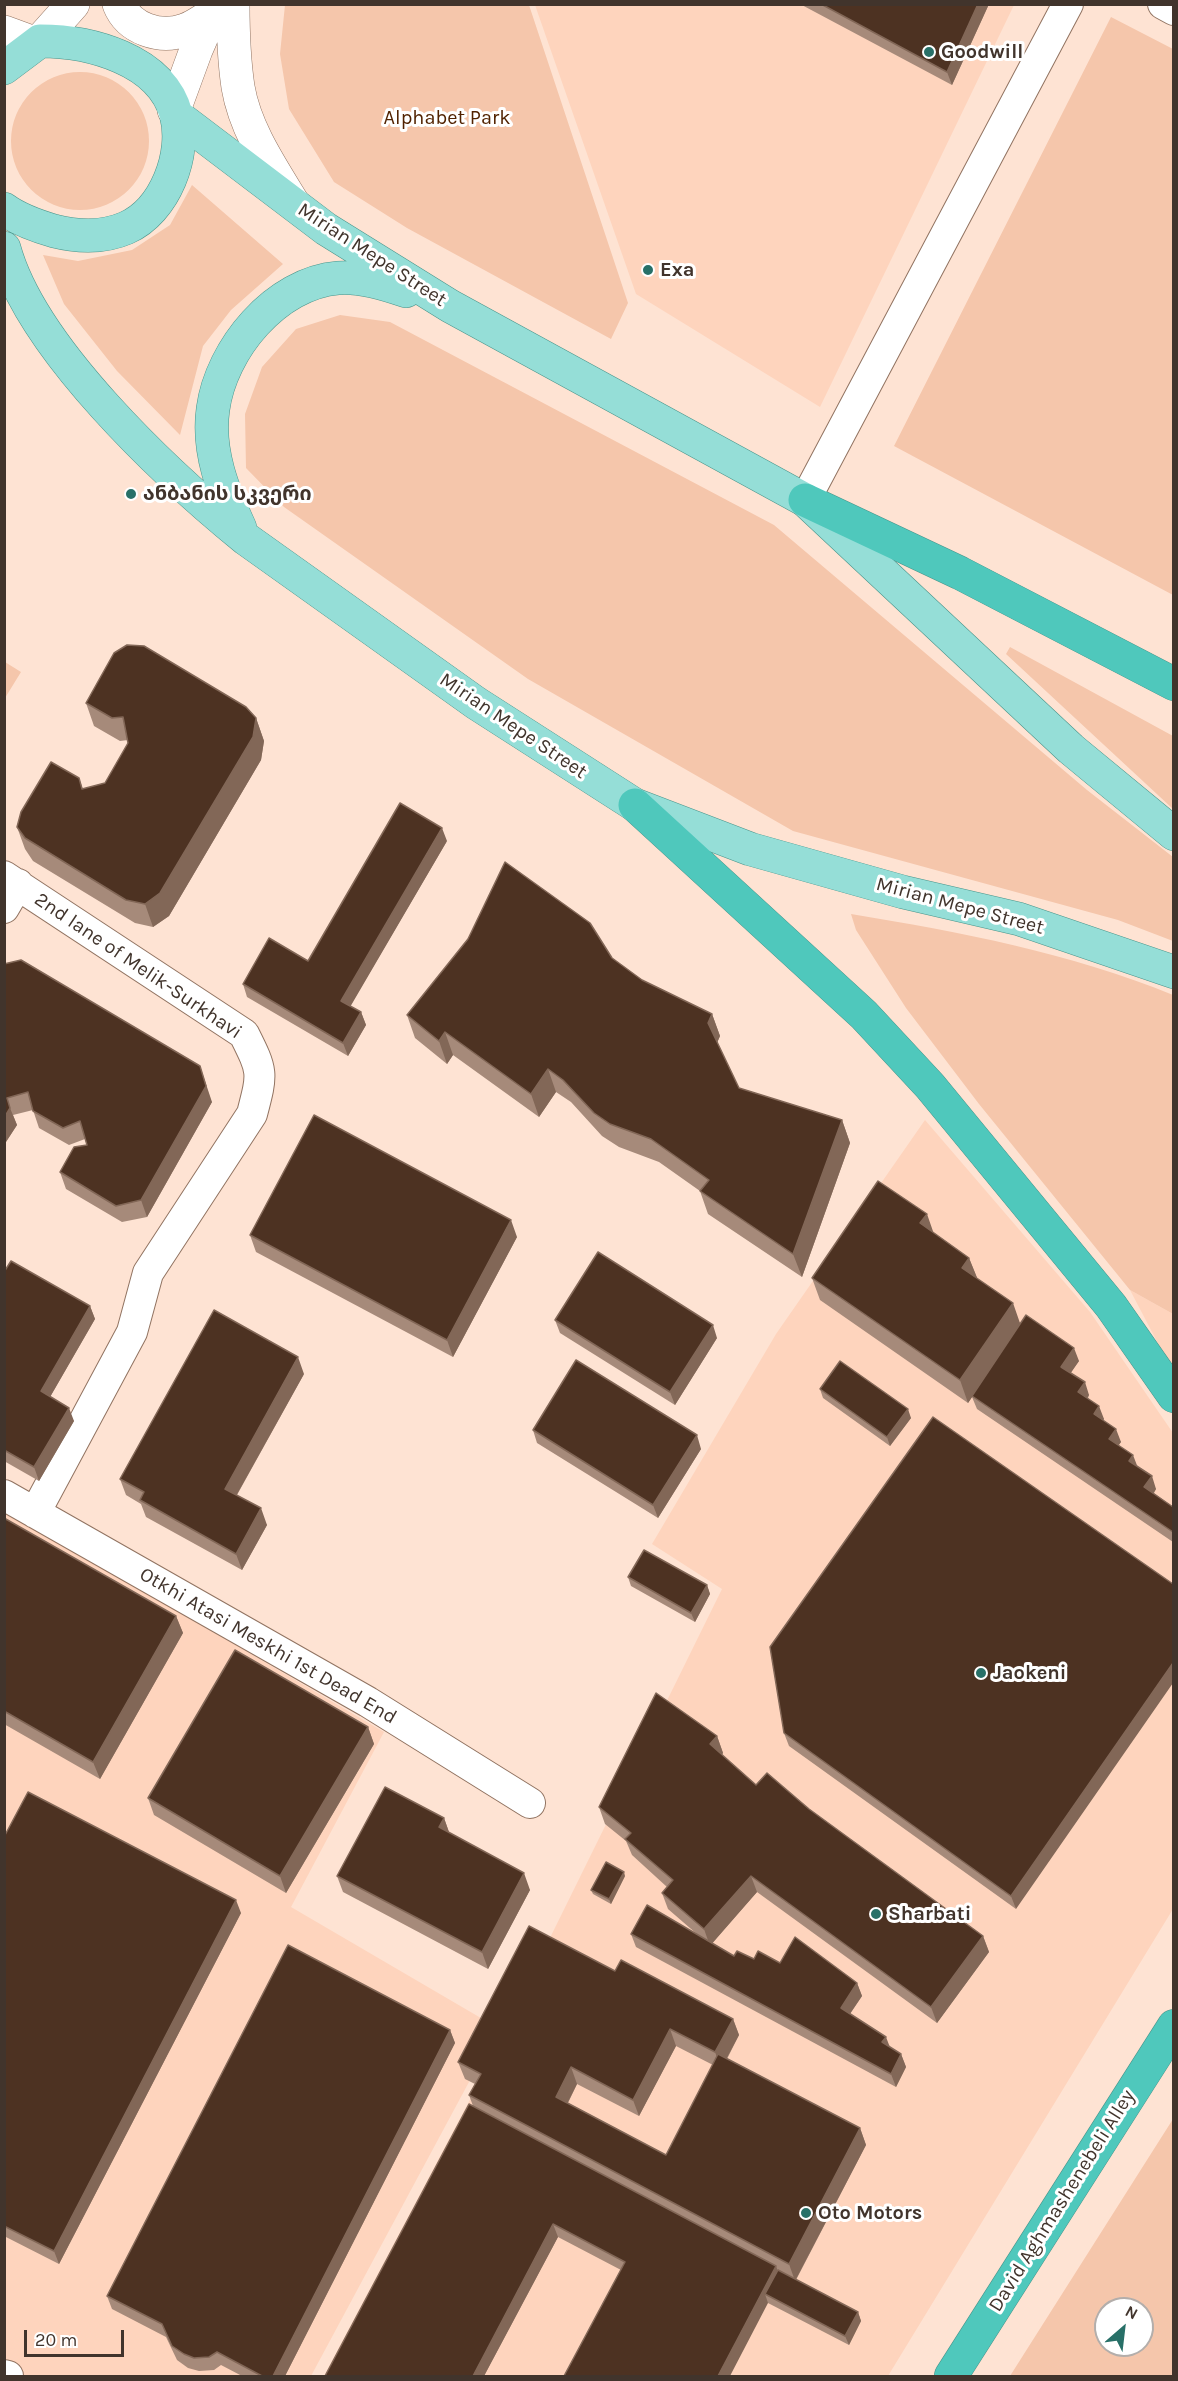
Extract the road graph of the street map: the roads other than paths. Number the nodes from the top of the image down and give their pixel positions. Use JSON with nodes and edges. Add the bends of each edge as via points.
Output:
{"nodes":[{"id":1,"x":73,"y":4,"type":"edge"},
{"id":2,"x":119,"y":4,"type":"edge"},
{"id":3,"x":1068,"y":4,"type":"edge"},
{"id":4,"x":1163,"y":4,"type":"edge"},
{"id":5,"x":220,"y":8,"type":"edge"},
{"id":6,"x":1173,"y":10,"type":"edge"},
{"id":7,"x":26,"y":39,"type":"edge"},
{"id":8,"x":4,"y":68,"type":"edge"},
{"id":9,"x":175,"y":113,"type":"junction"},
{"id":10,"x":294,"y":204,"type":"junction"},
{"id":11,"x":4,"y":209,"type":"edge"},
{"id":12,"x":4,"y":248,"type":"edge"},
{"id":13,"x":450,"y":306,"type":"junction"},
{"id":14,"x":805,"y":500,"type":"junction"},
{"id":15,"x":246,"y":539,"type":"junction"},
{"id":16,"x":1173,"y":684,"type":"edge"},
{"id":17,"x":634,"y":806,"type":"junction"},
{"id":18,"x":1173,"y":834,"type":"edge"},
{"id":19,"x":9,"y":890,"type":"edge"},
{"id":20,"x":1173,"y":972,"type":"edge"},
{"id":21,"x":1173,"y":1396,"type":"edge"},
{"id":22,"x":4,"y":1495,"type":"edge"},
{"id":23,"x":35,"y":1513,"type":"junction"},
{"id":24,"x":530,"y":1803,"type":"dead end"},
{"id":25,"x":1173,"y":2026,"type":"edge"},
{"id":26,"x":951,"y":2376,"type":"edge"}],
"edges":[{"from":1,"to":7,"type":"main road"},
{"from":2,"to":5,"type":"main road","via":[[133,24],[156,33],[185,30]]},
{"from":3,"to":14,"type":"street"},
{"from":4,"to":6,"type":"street"},
{"from":5,"to":9,"type":"main road"},
{"from":5,"to":10,"type":"main road","via":[[247,118],[264,156]]},
{"from":7,"to":8,"type":"main road"},
{"from":7,"to":9,"type":"main road","via":[[82,44],[132,63],[165,91]]},
{"from":9,"to":10,"type":"main road","name":"Mirian Mepe Street"},
{"from":9,"to":11,"type":"main road","via":[[178,147],[173,172],[148,212],[128,227],[101,235],[71,235],[36,226]]},
{"from":10,"to":13,"type":"main road","name":"Mirian Mepe Street","via":[[326,229]]},
{"from":12,"to":15,"type":"main road","name":"Mirian Mepe Street","via":[[11,272],[36,317],[92,392],[159,461]]},
{"from":13,"to":14,"type":"main road","name":"Mirian Mepe Street"},
{"from":13,"to":15,"type":"main road","via":[[360,279],[340,278],[298,289],[249,331],[220,381],[213,409],[212,443],[222,489]]},
{"from":14,"to":16,"type":"highway","via":[[960,573]]},
{"from":14,"to":18,"type":"main road","name":"Mirian Mepe Street","via":[[1071,749]]},
{"from":15,"to":17,"type":"main road","name":"Mirian Mepe Street","via":[[476,703]]},
{"from":17,"to":20,"type":"main road","name":"Mirian Mepe Street","via":[[750,849],[903,892],[1020,919]]},
{"from":17,"to":21,"type":"highway","via":[[856,1007],[923,1078],[1112,1306]]},
{"from":19,"to":23,"type":"street","name":"2nd lane of Melik-Surkhavi","via":[[244,1034],[260,1066],[260,1086],[252,1114],[148,1273],[132,1332]]},
{"from":22,"to":23,"type":"street","name":"Otkhi Atasi Meskhi 1st Dead End"},
{"from":23,"to":24,"type":"street","name":"Otkhi Atasi Meskhi 1st Dead End","via":[[368,1702]]},
{"from":25,"to":26,"type":"highway","name":"David Aghmashenebeli Alley"}]}
